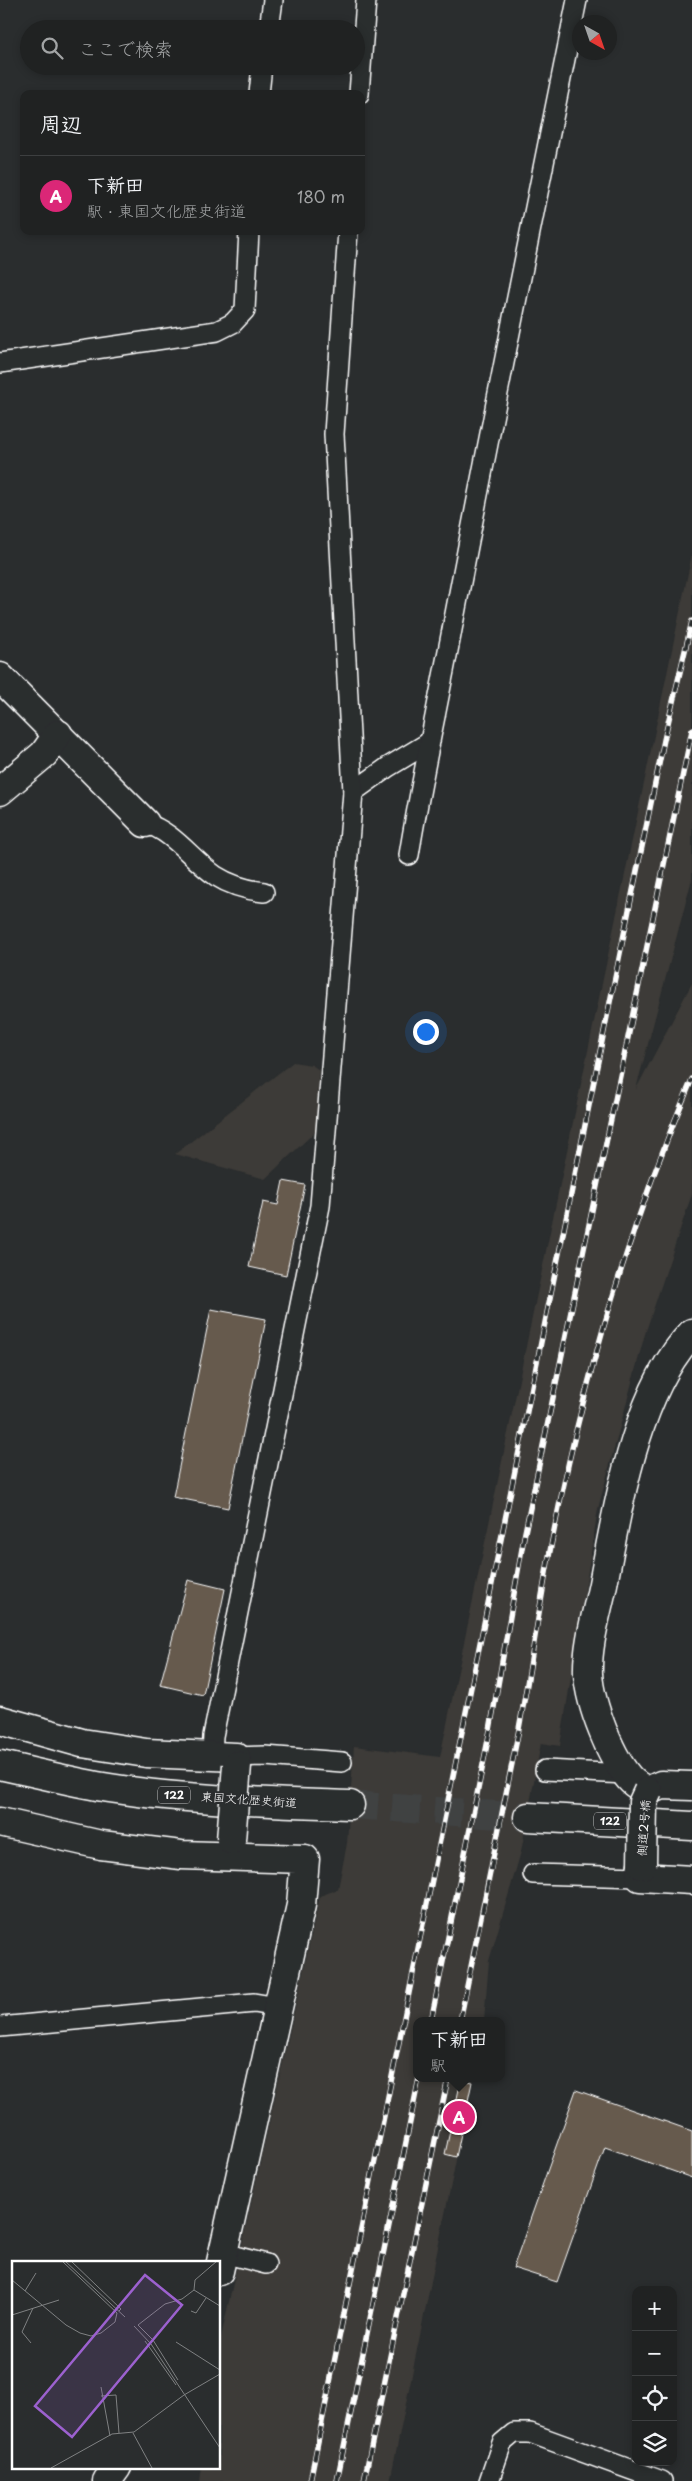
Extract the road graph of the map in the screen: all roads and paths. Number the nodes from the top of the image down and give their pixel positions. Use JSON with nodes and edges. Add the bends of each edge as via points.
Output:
{"nodes":[{"id":1,"x":273,"y":0,"type":"edge"},
{"id":2,"x":366,"y":0,"type":"edge"},
{"id":3,"x":577,"y":0,"type":"edge"},
{"id":4,"x":270,"y":20,"type":"edge"},
{"id":5,"x":365,"y":20,"type":"edge"},
{"id":6,"x":261,"y":75,"type":"edge"},
{"id":7,"x":360,"y":75,"type":"edge"},
{"id":8,"x":259,"y":90,"type":"edge"},
{"id":9,"x":359,"y":90,"type":"edge"},
{"id":10,"x":248,"y":235,"type":"edge"},
{"id":11,"x":348,"y":235,"type":"edge"},
{"id":12,"x":0,"y":363,"type":"edge"},
{"id":13,"x":0,"y":677,"type":"edge"},
{"id":14,"x":58,"y":734,"type":"junction"},
{"id":15,"x":428,"y":743,"type":"junction"},
{"id":16,"x":0,"y":790,"type":"edge"},
{"id":17,"x":353,"y":792,"type":"junction"},
{"id":18,"x":145,"y":823,"type":"joint"},
{"id":19,"x":409,"y":855,"type":"dead end"},
{"id":20,"x":264,"y":892,"type":"dead end"},
{"id":21,"x":692,"y":1333,"type":"edge"},
{"id":22,"x":0,"y":1720,"type":"edge"},
{"id":23,"x":228,"y":1760,"type":"junction"},
{"id":24,"x":342,"y":1762,"type":"dead end"},
{"id":25,"x":0,"y":1765,"type":"edge"},
{"id":26,"x":545,"y":1770,"type":"dead end"},
{"id":27,"x":626,"y":1774,"type":"junction"},
{"id":28,"x":692,"y":1786,"type":"edge"},
{"id":29,"x":648,"y":1791,"type":"junction"},
{"id":30,"x":350,"y":1805,"type":"tunnel mouth"},
{"id":31,"x":528,"y":1817,"type":"tunnel mouth"},
{"id":32,"x":0,"y":1822,"type":"edge"},
{"id":33,"x":692,"y":1826,"type":"edge"},
{"id":34,"x":230,"y":1848,"type":"junction"},
{"id":35,"x":641,"y":1871,"type":"junction"},
{"id":36,"x":533,"y":1874,"type":"dead end"},
{"id":37,"x":692,"y":1880,"type":"edge"},
{"id":38,"x":278,"y":2007,"type":"junction"},
{"id":39,"x":0,"y":2027,"type":"edge"},
{"id":40,"x":221,"y":2262,"type":"edge"},
{"id":41,"x":266,"y":2264,"type":"dead end"},
{"id":42,"x":116,"y":2468,"type":"edge"},
{"id":43,"x":107,"y":2481,"type":"edge"},
{"id":44,"x":489,"y":2481,"type":"edge"},
{"id":45,"x":662,"y":2481,"type":"edge"}],
"edges":[{"from":1,"to":4,"type":"lane"},
{"from":2,"to":5,"type":"lane"},
{"from":3,"to":15,"type":"lane"},
{"from":6,"to":8,"type":"lane"},
{"from":7,"to":9,"type":"lane"},
{"from":10,"to":12,"type":"lane","via":[[245,310],[234,323],[216,331]]},
{"from":11,"to":17,"type":"lane","via":[[334,434]]},
{"from":13,"to":14,"type":"main road"},
{"from":14,"to":16,"type":"main road","via":[[44,754]]},
{"from":14,"to":18,"type":"main road"},
{"from":15,"to":17,"type":"lane"},
{"from":15,"to":19,"type":"lane"},
{"from":17,"to":23,"type":"lane","via":[[320,1206],[213,1736]]},
{"from":18,"to":20,"type":"lane","via":[[160,828],[216,876]]},
{"from":21,"to":27,"type":"main road","via":[[672,1358],[642,1418],[617,1514],[590,1649],[591,1697],[605,1735]]},
{"from":22,"to":23,"type":"main road","via":[[82,1743],[146,1753]]},
{"from":23,"to":24,"type":"lane","via":[[265,1756]]},
{"from":23,"to":34,"type":"main road","bridge":true},
{"from":25,"to":30,"type":"main road","name":"東国文化歴史街道","number":"122","via":[[96,1786],[162,1794]]},
{"from":26,"to":27,"type":"lane"},
{"from":27,"to":29,"type":"main road","via":[[637,1786]]},
{"from":28,"to":29,"type":"main road","via":[[661,1786]]},
{"from":29,"to":35,"type":"main road","name":"側道2号橋","bridge":true,"via":[[643,1802]]},
{"from":31,"to":33,"type":"main road","number":"122"},
{"from":32,"to":34,"type":"main road","via":[[100,1845],[181,1854]]},
{"from":34,"to":38,"type":"main road","via":[[305,1859],[301,1905]]},
{"from":35,"to":36,"type":"lane"},
{"from":35,"to":37,"type":"main road"},
{"from":38,"to":39,"type":"lane","via":[[254,2003]]},
{"from":38,"to":40,"type":"main road"},
{"from":40,"to":41,"type":"lane"},
{"from":42,"to":43,"type":"main road"},
{"from":44,"to":45,"type":"lane","via":[[502,2443],[514,2433],[530,2434]]}]}
